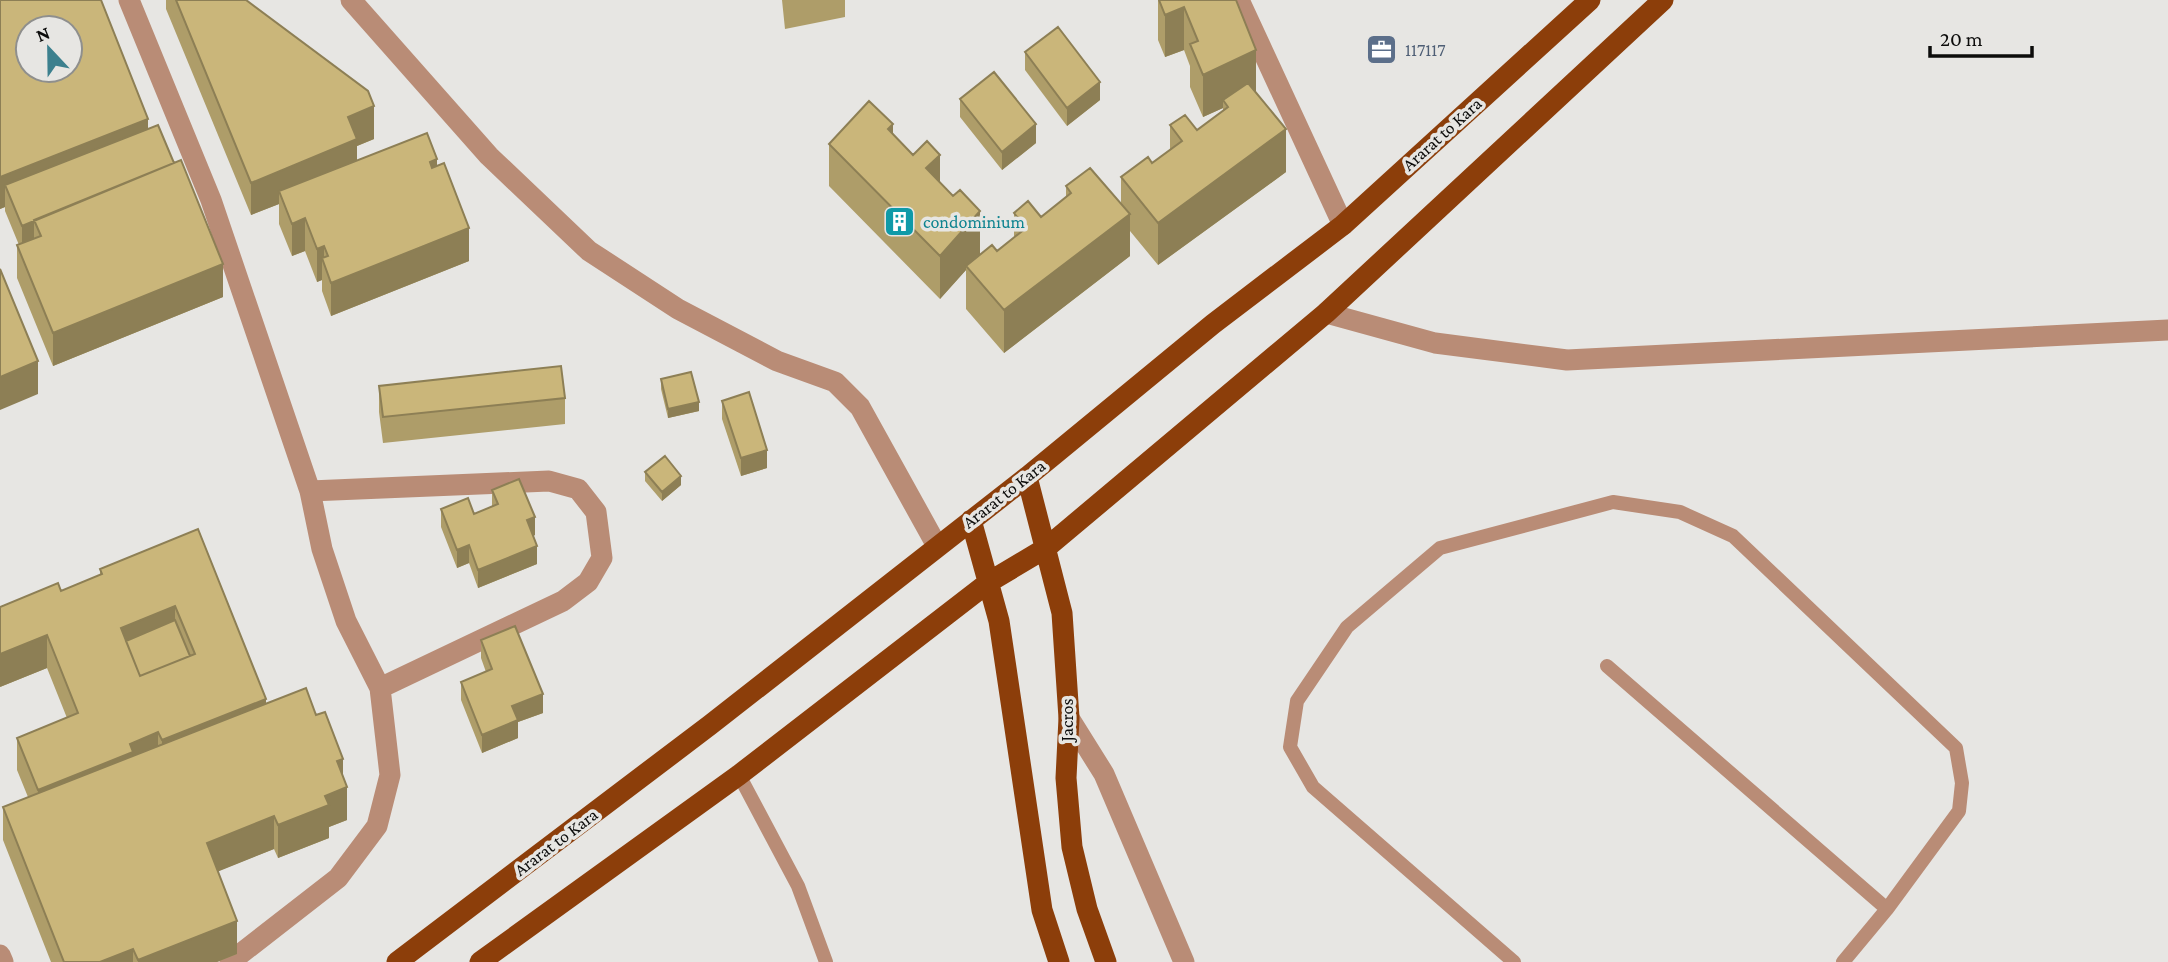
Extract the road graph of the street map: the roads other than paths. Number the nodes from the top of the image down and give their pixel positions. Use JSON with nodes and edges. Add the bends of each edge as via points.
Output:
{"nodes":[{"id":1,"x":129,"y":0,"type":"edge"},
{"id":2,"x":351,"y":0,"type":"edge"},
{"id":3,"x":1239,"y":0,"type":"edge"},
{"id":4,"x":1590,"y":0,"type":"edge"},
{"id":5,"x":1663,"y":0,"type":"edge"},
{"id":6,"x":1343,"y":225,"type":"junction"},
{"id":7,"x":1326,"y":313,"type":"junction"},
{"id":8,"x":2168,"y":330,"type":"edge"},
{"id":9,"x":1027,"y":477,"type":"junction"},
{"id":10,"x":310,"y":491,"type":"junction"},
{"id":11,"x":971,"y":520,"type":"junction"},
{"id":12,"x":937,"y":546,"type":"junction"},
{"id":13,"x":1046,"y":548,"type":"junction"},
{"id":14,"x":989,"y":583,"type":"junction"},
{"id":15,"x":1607,"y":666,"type":"dead end"},
{"id":16,"x":380,"y":688,"type":"junction"},
{"id":17,"x":1069,"y":719,"type":"junction"},
{"id":18,"x":739,"y":775,"type":"junction"},
{"id":19,"x":1887,"y":909,"type":"junction"},
{"id":20,"x":0,"y":955,"type":"edge"},
{"id":21,"x":2,"y":962,"type":"edge"},
{"id":22,"x":230,"y":962,"type":"edge"},
{"id":23,"x":397,"y":962,"type":"edge"},
{"id":24,"x":480,"y":962,"type":"edge"},
{"id":25,"x":826,"y":962,"type":"edge"},
{"id":26,"x":1059,"y":962,"type":"edge"},
{"id":27,"x":1106,"y":962,"type":"edge"},
{"id":28,"x":1184,"y":962,"type":"edge"},
{"id":29,"x":1514,"y":962,"type":"edge"},
{"id":30,"x":1843,"y":962,"type":"edge"}],
"edges":[{"from":1,"to":10,"type":"street","via":[[211,200]]},
{"from":2,"to":12,"type":"street","via":[[489,156],[589,251],[678,309],[777,361],[835,382],[847,392],[860,407]]},
{"from":3,"to":6,"type":"street"},
{"from":4,"to":6,"type":"main road","name":"Ararat to Kara"},
{"from":5,"to":7,"type":"main road"},
{"from":6,"to":9,"type":"main road","name":"Ararat to Kara","via":[[1213,324]]},
{"from":7,"to":8,"type":"street","via":[[1435,343],[1567,360]]},
{"from":7,"to":13,"type":"main road"},
{"from":9,"to":11,"type":"main road","name":"Ararat to Kara"},
{"from":9,"to":13,"type":"main road","name":"Jacros"},
{"from":10,"to":16,"type":"street","via":[[322,550],[346,621]]},
{"from":10,"to":16,"type":"street","via":[[549,481],[579,489],[596,512],[602,558],[588,582],[563,601]]},
{"from":11,"to":12,"type":"main road","name":"Ararat to Kara"},
{"from":11,"to":14,"type":"main road"},
{"from":12,"to":23,"type":"main road","name":"Ararat to Kara"},
{"from":13,"to":14,"type":"main road"},
{"from":13,"to":17,"type":"main road","name":"Jacros","via":[[1062,613]]},
{"from":14,"to":18,"type":"main road"},
{"from":14,"to":26,"type":"main road","via":[[999,621],[1042,910]]},
{"from":15,"to":19,"type":"lane"},
{"from":16,"to":22,"type":"street","via":[[390,775],[377,826],[338,878]]},
{"from":17,"to":27,"type":"main road","name":"Jacros","via":[[1066,778],[1072,847]]},
{"from":17,"to":28,"type":"street","via":[[1104,774]]},
{"from":18,"to":24,"type":"main road"},
{"from":18,"to":25,"type":"lane","via":[[798,886]]},
{"from":19,"to":29,"type":"lane","via":[[1959,811],[1962,783],[1956,748],[1733,536],[1680,512],[1613,502],[1440,548],[1347,627],[1297,701],[1290,747],[1313,787]]},
{"from":19,"to":30,"type":"lane"},
{"from":20,"to":21,"type":"street"}]}
